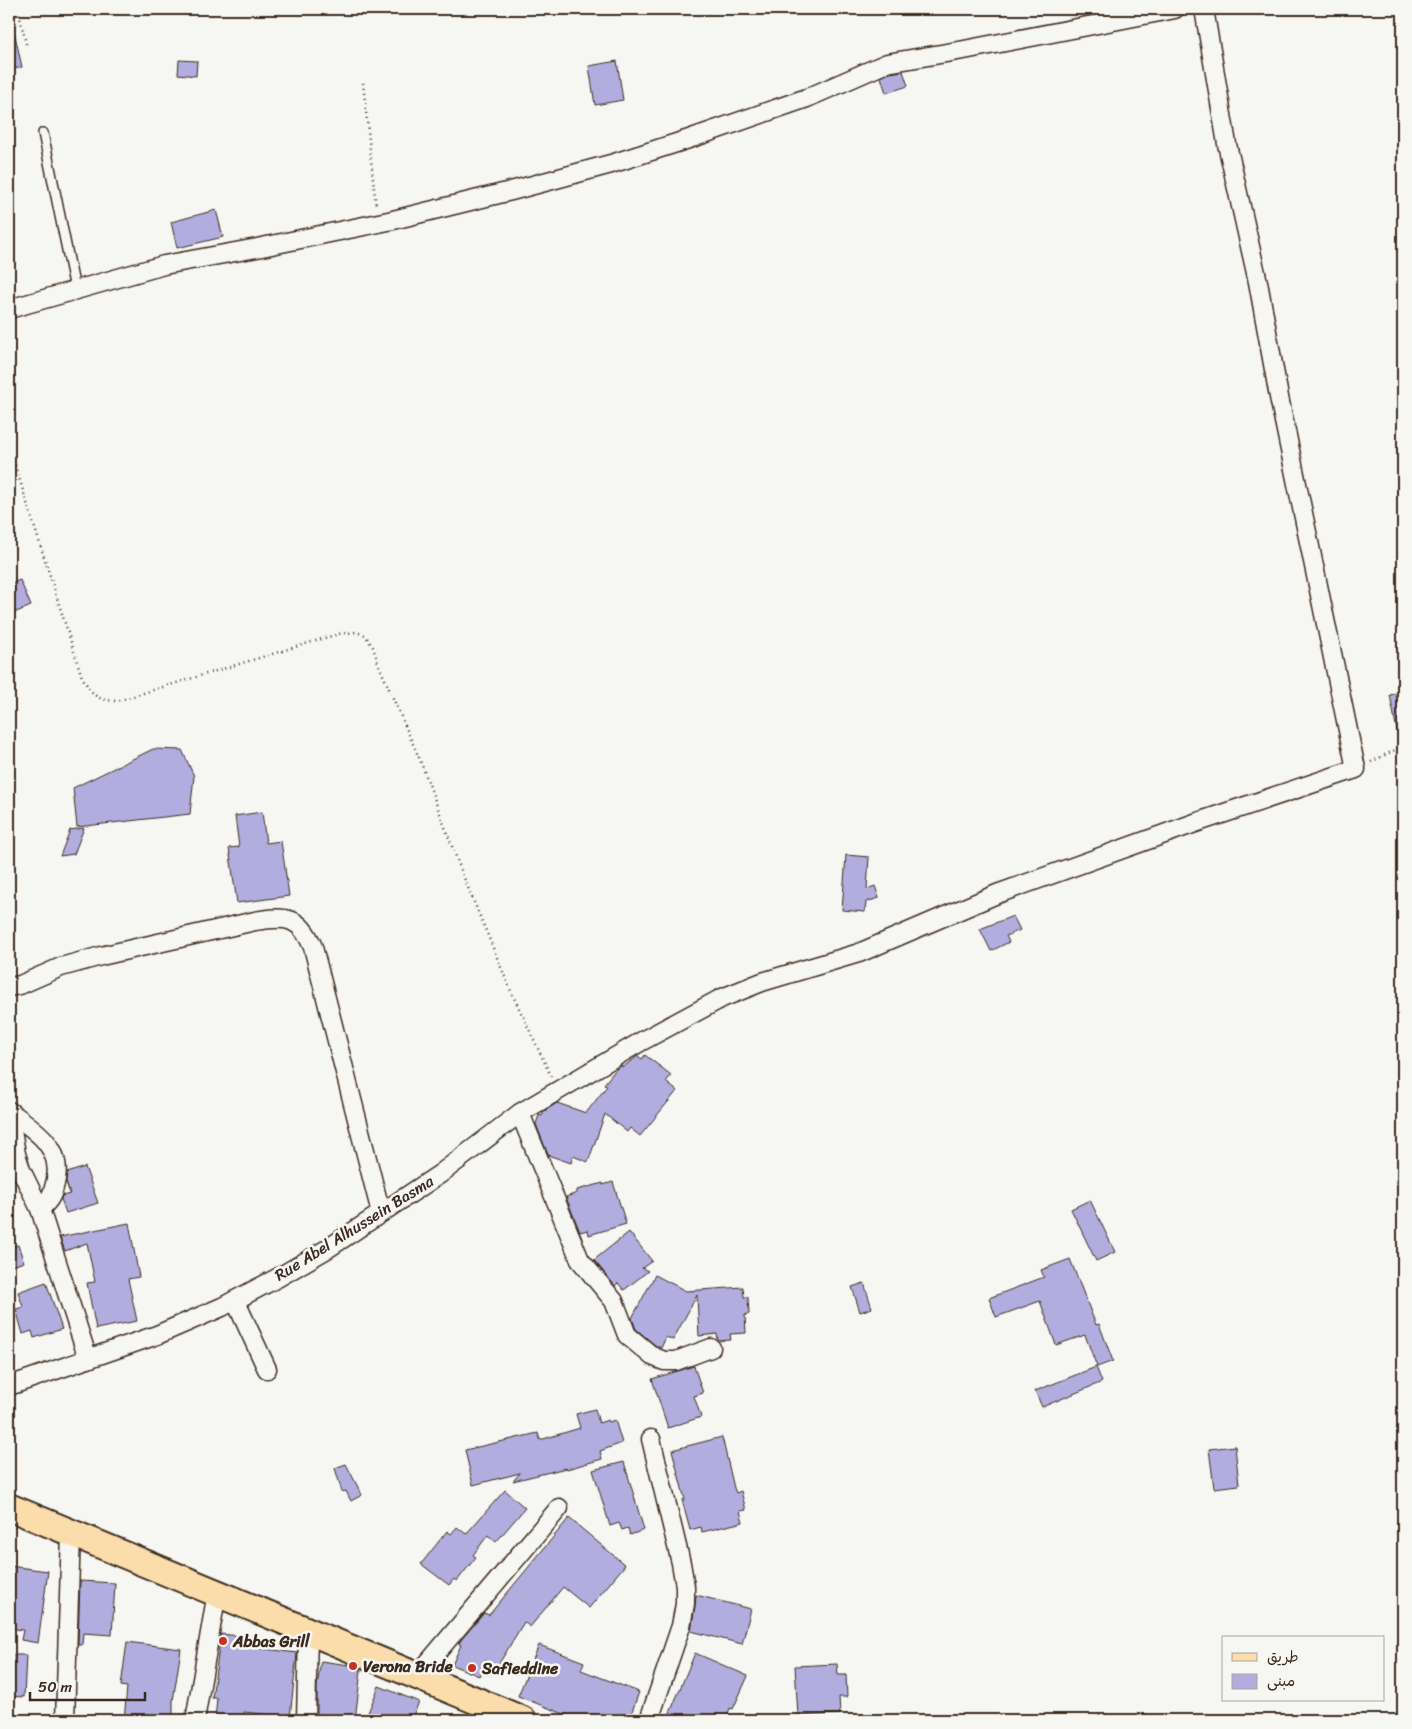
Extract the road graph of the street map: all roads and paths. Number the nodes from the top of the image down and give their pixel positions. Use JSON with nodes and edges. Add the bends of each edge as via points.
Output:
{"nodes":[{"id":1,"x":18,"y":9,"type":"edge"},
{"id":2,"x":1174,"y":9,"type":"edge"},
{"id":3,"x":1204,"y":9,"type":"edge"},
{"id":4,"x":27,"y":48,"type":"dead end"},
{"id":5,"x":363,"y":83,"type":"dead end"},
{"id":6,"x":43,"y":133,"type":"dead end"},
{"id":7,"x":378,"y":223,"type":"junction"},
{"id":8,"x":75,"y":289,"type":"junction"},
{"id":9,"x":9,"y":309,"type":"edge"},
{"id":10,"x":9,"y":446,"type":"edge"},
{"id":11,"x":1403,"y":746,"type":"edge"},
{"id":12,"x":1356,"y":769,"type":"junction"},
{"id":13,"x":12,"y":990,"type":"edge"},
{"id":14,"x":558,"y":1090,"type":"junction"},
{"id":15,"x":9,"y":1111,"type":"edge"},
{"id":16,"x":520,"y":1113,"type":"junction"},
{"id":17,"x":40,"y":1209,"type":"junction"},
{"id":18,"x":382,"y":1213,"type":"junction"},
{"id":19,"x":235,"y":1300,"type":"junction"},
{"id":20,"x":711,"y":1348,"type":"dead end"},
{"id":21,"x":88,"y":1359,"type":"junction"},
{"id":22,"x":267,"y":1369,"type":"dead end"},
{"id":23,"x":9,"y":1386,"type":"edge"},
{"id":24,"x":651,"y":1439,"type":"dead end"},
{"id":25,"x":9,"y":1507,"type":"edge"},
{"id":26,"x":560,"y":1508,"type":"dead end"},
{"id":27,"x":71,"y":1533,"type":"junction"},
{"id":28,"x":216,"y":1592,"type":"junction"},
{"id":29,"x":308,"y":1633,"type":"junction"},
{"id":30,"x":416,"y":1677,"type":"junction"},
{"id":31,"x":65,"y":1720,"type":"edge"},
{"id":32,"x":195,"y":1720,"type":"edge"},
{"id":33,"x":306,"y":1720,"type":"edge"},
{"id":34,"x":523,"y":1720,"type":"edge"},
{"id":35,"x":649,"y":1720,"type":"edge"}],
"edges":[{"from":1,"to":4,"type":"path"},
{"from":2,"to":7,"type":"street","via":[[887,63],[807,98],[611,164],[511,192]]},
{"from":3,"to":12,"type":"street","via":[[1278,397]]},
{"from":5,"to":7,"type":"path"},
{"from":6,"to":8,"type":"lane"},
{"from":7,"to":8,"type":"street","via":[[164,265]]},
{"from":8,"to":9,"type":"street"},
{"from":10,"to":14,"type":"path","via":[[82,677],[92,694],[102,700],[125,699],[338,634],[356,632],[365,635],[420,760],[510,989]]},
{"from":11,"to":12,"type":"path"},
{"from":12,"to":14,"type":"street","name":"Rue Abel Alhussein Basma","via":[[997,894],[859,953],[744,989],[658,1032]]},
{"from":13,"to":18,"type":"street","via":[[61,967],[255,920],[288,919],[299,924],[314,947]]},
{"from":14,"to":16,"type":"street","name":"Rue Abel Alhussein Basma"},
{"from":15,"to":17,"type":"street","via":[[21,1170]]},
{"from":15,"to":17,"type":"street","via":[[41,1135],[56,1158],[57,1171],[51,1198]]},
{"from":16,"to":18,"type":"street","name":"Rue Abel Alhussein Basma"},
{"from":16,"to":20,"type":"street","via":[[580,1260],[614,1301],[627,1335],[652,1356],[664,1360],[676,1360]]},
{"from":17,"to":21,"type":"street"},
{"from":18,"to":19,"type":"street","name":"Rue Abel Alhussein Basma","via":[[327,1249]]},
{"from":19,"to":21,"type":"street","name":"Rue Abel Alhussein Basma","via":[[157,1335]]},
{"from":19,"to":22,"type":"street"},
{"from":21,"to":23,"type":"street","name":"Rue Abel Alhussein Basma"},
{"from":24,"to":35,"type":"street","via":[[681,1563],[685,1604],[681,1626]]},
{"from":25,"to":27,"type":"main road"},
{"from":26,"to":30,"type":"street"},
{"from":27,"to":28,"type":"main road"},
{"from":27,"to":31,"type":"street"},
{"from":28,"to":29,"type":"main road"},
{"from":28,"to":32,"type":"street"},
{"from":29,"to":30,"type":"main road"},
{"from":29,"to":33,"type":"street"},
{"from":30,"to":34,"type":"main road"}]}
